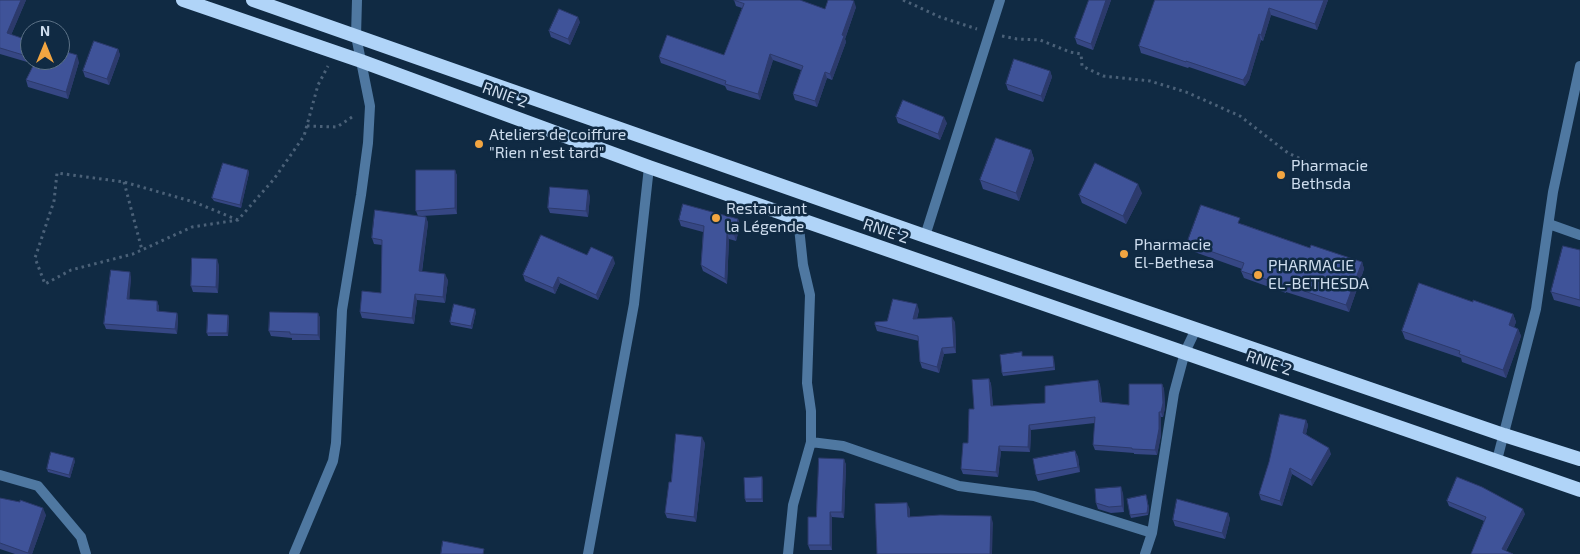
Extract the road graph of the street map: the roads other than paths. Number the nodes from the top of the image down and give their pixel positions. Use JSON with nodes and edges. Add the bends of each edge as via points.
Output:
{"nodes":[{"id":1,"x":183,"y":0,"type":"edge"},
{"id":2,"x":253,"y":0,"type":"edge"},
{"id":3,"x":357,"y":0,"type":"edge"},
{"id":4,"x":1000,"y":0,"type":"edge"},
{"id":5,"x":356,"y":36,"type":"junction"},
{"id":6,"x":361,"y":61,"type":"junction"},
{"id":7,"x":1580,"y":66,"type":"edge"},
{"id":8,"x":649,"y":167,"type":"junction"},
{"id":9,"x":798,"y":218,"type":"junction"},
{"id":10,"x":1549,"y":224,"type":"junction"},
{"id":11,"x":1580,"y":235,"type":"edge"},
{"id":12,"x":925,"y":236,"type":"junction"},
{"id":13,"x":1196,"y":329,"type":"junction"},
{"id":14,"x":1185,"y":352,"type":"junction"},
{"id":15,"x":1504,"y":435,"type":"junction"},
{"id":16,"x":811,"y":442,"type":"junction"},
{"id":17,"x":1580,"y":459,"type":"edge"},
{"id":18,"x":1497,"y":460,"type":"junction"},
{"id":19,"x":0,"y":475,"type":"edge"},
{"id":20,"x":1580,"y":490,"type":"edge"},
{"id":21,"x":1152,"y":533,"type":"junction"},
{"id":22,"x":86,"y":554,"type":"edge"},
{"id":23,"x":294,"y":554,"type":"edge"},
{"id":24,"x":588,"y":554,"type":"edge"},
{"id":25,"x":788,"y":554,"type":"edge"},
{"id":26,"x":1144,"y":554,"type":"edge"}],
"edges":[{"from":1,"to":6,"type":"highway","name":"RNIE 2","number":"RNIE 2"},
{"from":2,"to":5,"type":"highway","name":"RNIE 2","number":"RNIE 2"},
{"from":3,"to":5,"type":"street"},
{"from":4,"to":12,"type":"street"},
{"from":5,"to":6,"type":"street"},
{"from":5,"to":12,"type":"highway","name":"RNIE 2","number":"RNIE 2"},
{"from":6,"to":8,"type":"highway","name":"RNIE 2","number":"RNIE 2"},
{"from":6,"to":23,"type":"street","via":[[370,106],[368,143],[342,310],[336,443],[333,461]]},
{"from":7,"to":10,"type":"street"},
{"from":8,"to":9,"type":"highway","name":"RNIE 2","number":"RNIE 2"},
{"from":8,"to":24,"type":"street","via":[[634,304]]},
{"from":9,"to":14,"type":"highway","name":"RNIE 2","number":"RNIE 2"},
{"from":9,"to":16,"type":"street","via":[[810,295],[807,383]]},
{"from":10,"to":11,"type":"street"},
{"from":10,"to":15,"type":"street","via":[[1536,309]]},
{"from":12,"to":13,"type":"highway","name":"RNIE 2","number":"RNIE 2"},
{"from":13,"to":14,"type":"street"},
{"from":13,"to":15,"type":"highway","name":"RNIE 2","number":"RNIE 2"},
{"from":14,"to":18,"type":"highway","name":"RNIE 2","number":"RNIE 2"},
{"from":14,"to":21,"type":"street","via":[[1174,393]]},
{"from":15,"to":17,"type":"highway","name":"RNIE 2","number":"RNIE 2"},
{"from":15,"to":18,"type":"street"},
{"from":16,"to":21,"type":"street","via":[[843,446],[959,486],[1034,496]]},
{"from":16,"to":25,"type":"street","via":[[793,505]]},
{"from":18,"to":20,"type":"highway","name":"RNIE 2","number":"RNIE 2"},
{"from":19,"to":22,"type":"street","via":[[38,486],[81,537]]},
{"from":21,"to":26,"type":"street"}]}
